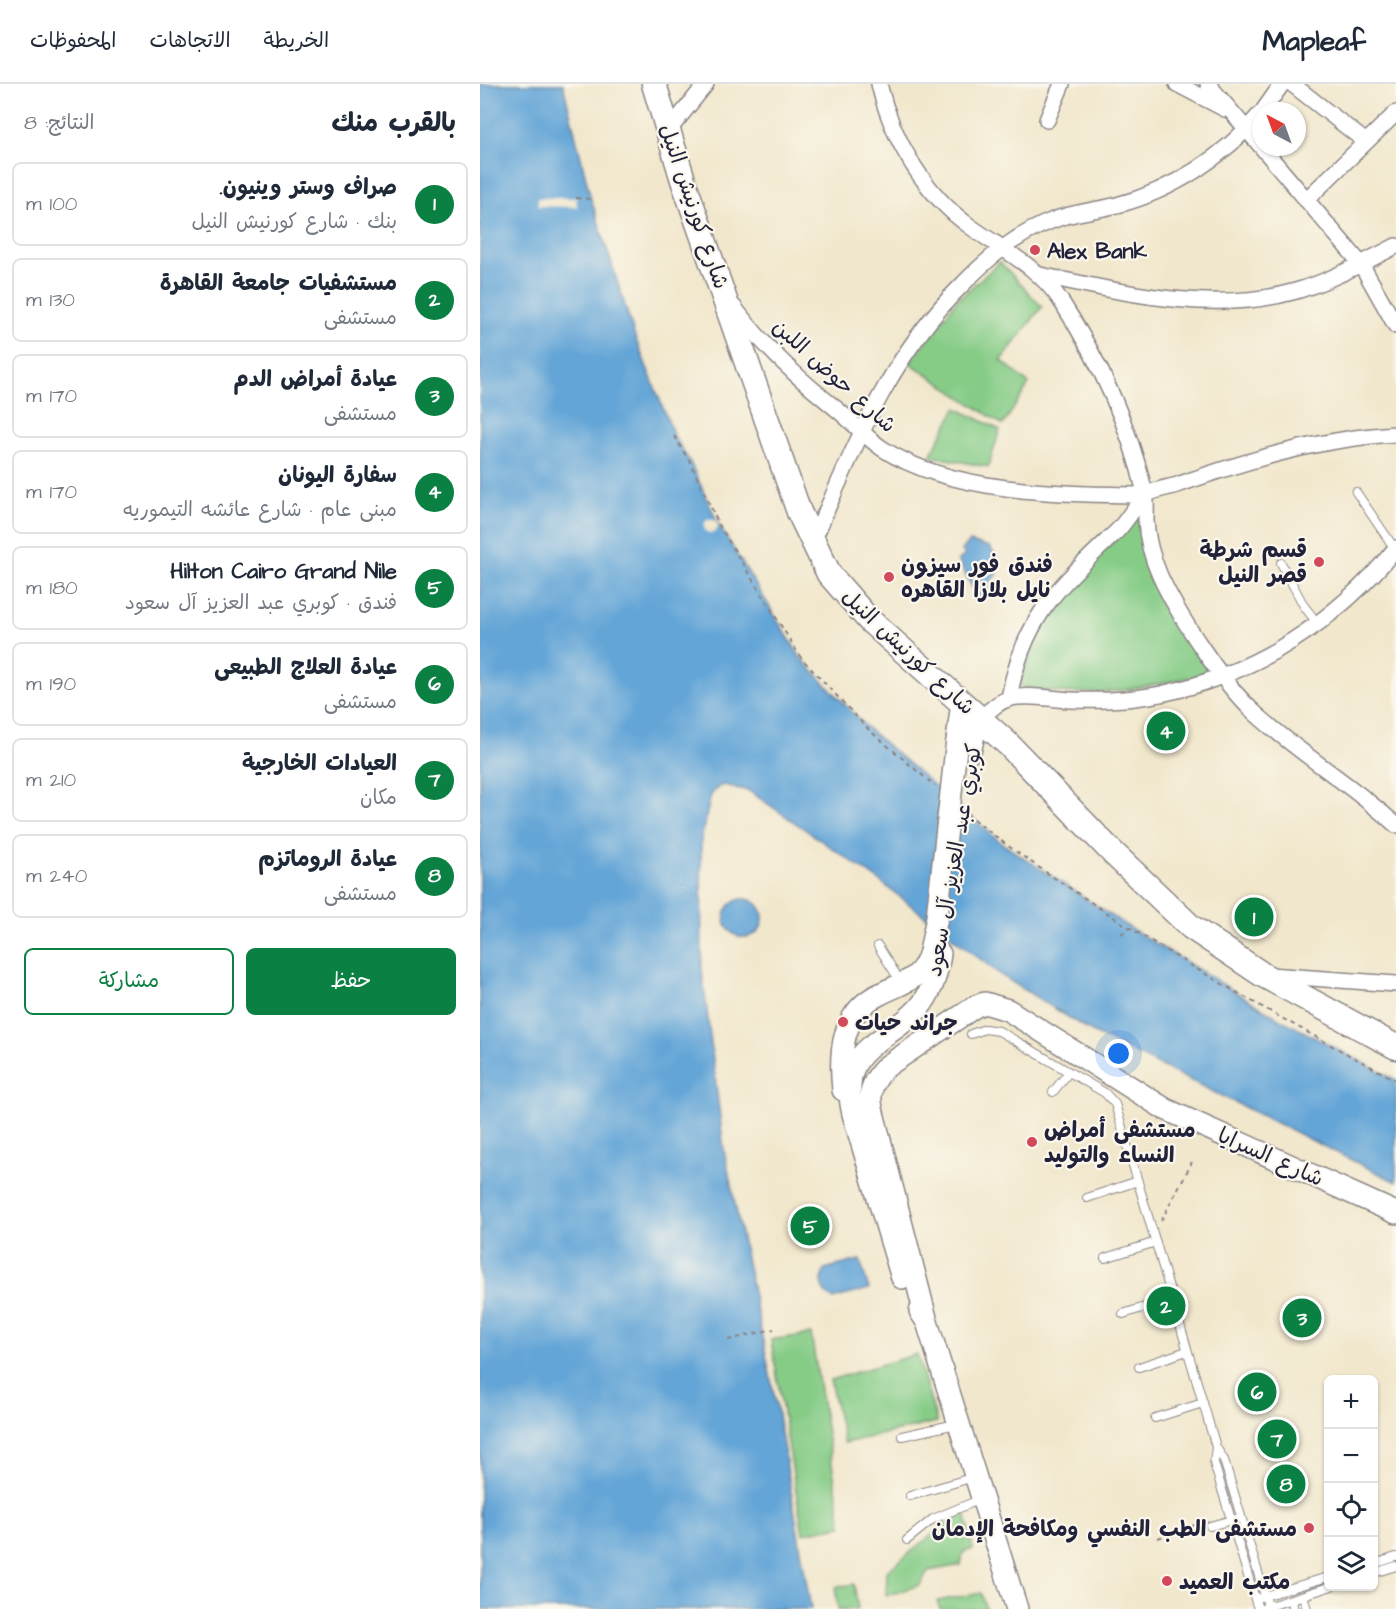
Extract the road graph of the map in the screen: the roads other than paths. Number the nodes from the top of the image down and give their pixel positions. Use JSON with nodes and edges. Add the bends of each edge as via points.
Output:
{"nodes":[{"id":1,"x":706,"y":84,"type":"edge"},
{"id":2,"x":879,"y":84,"type":"edge"},
{"id":3,"x":1062,"y":84,"type":"edge"},
{"id":4,"x":1177,"y":84,"type":"edge"},
{"id":5,"x":1208,"y":84,"type":"edge"},
{"id":6,"x":1282,"y":84,"type":"edge"},
{"id":7,"x":1292,"y":84,"type":"edge"},
{"id":8,"x":654,"y":85,"type":"edge"},
{"id":9,"x":1269,"y":102,"type":"edge"},
{"id":10,"x":1232,"y":112,"type":"junction"},
{"id":11,"x":1396,"y":113,"type":"edge"},
{"id":12,"x":1047,"y":120,"type":"dead end"},
{"id":13,"x":1252,"y":123,"type":"edge"},
{"id":14,"x":669,"y":130,"type":"junction"},
{"id":15,"x":1246,"y":130,"type":"junction"},
{"id":16,"x":1366,"y":142,"type":"junction"},
{"id":17,"x":1306,"y":200,"type":"junction"},
{"id":18,"x":1396,"y":246,"type":"edge"},
{"id":19,"x":1002,"y":247,"type":"junction"},
{"id":20,"x":1361,"y":264,"type":"junction"},
{"id":21,"x":1040,"y":275,"type":"junction"},
{"id":22,"x":724,"y":292,"type":"junction"},
{"id":23,"x":1396,"y":326,"type":"edge"},
{"id":24,"x":862,"y":431,"type":"junction"},
{"id":25,"x":1396,"y":434,"type":"edge"},
{"id":26,"x":1356,"y":492,"type":"dead end"},
{"id":27,"x":1146,"y":495,"type":"junction"},
{"id":28,"x":813,"y":541,"type":"junction"},
{"id":29,"x":1396,"y":549,"type":"edge"},
{"id":30,"x":1281,"y":563,"type":"dead end"},
{"id":31,"x":1318,"y":624,"type":"junction"},
{"id":32,"x":1222,"y":676,"type":"junction"},
{"id":33,"x":1009,"y":698,"type":"junction"},
{"id":34,"x":962,"y":702,"type":"junction"},
{"id":35,"x":981,"y":719,"type":"junction"},
{"id":36,"x":963,"y":750,"type":"junction"},
{"id":37,"x":1396,"y":825,"type":"edge"},
{"id":38,"x":878,"y":946,"type":"dead end"},
{"id":39,"x":935,"y":953,"type":"junction"},
{"id":40,"x":1263,"y":975,"type":"junction"},
{"id":41,"x":1396,"y":984,"type":"edge"},
{"id":42,"x":903,"y":985,"type":"junction"},
{"id":43,"x":916,"y":1011,"type":"junction"},
{"id":44,"x":971,"y":1034,"type":"dead end"},
{"id":45,"x":842,"y":1043,"type":"junction"},
{"id":46,"x":1396,"y":1047,"type":"edge"},
{"id":47,"x":860,"y":1058,"type":"junction"},
{"id":48,"x":1069,"y":1072,"type":"junction"},
{"id":49,"x":1053,"y":1092,"type":"dead end"},
{"id":50,"x":1138,"y":1181,"type":"junction"},
{"id":51,"x":1087,"y":1198,"type":"dead end"},
{"id":52,"x":1396,"y":1213,"type":"edge"},
{"id":53,"x":1156,"y":1242,"type":"junction"},
{"id":54,"x":1105,"y":1258,"type":"dead end"},
{"id":55,"x":906,"y":1290,"type":"junction"},
{"id":56,"x":1173,"y":1298,"type":"junction"},
{"id":57,"x":1123,"y":1314,"type":"dead end"},
{"id":58,"x":927,"y":1322,"type":"junction"},
{"id":59,"x":1187,"y":1351,"type":"junction"},
{"id":60,"x":1139,"y":1366,"type":"dead end"},
{"id":61,"x":1203,"y":1403,"type":"junction"},
{"id":62,"x":1155,"y":1418,"type":"dead end"},
{"id":63,"x":958,"y":1424,"type":"junction"},
{"id":64,"x":902,"y":1436,"type":"dead end"},
{"id":65,"x":1216,"y":1447,"type":"junction"},
{"id":66,"x":975,"y":1477,"type":"junction"},
{"id":67,"x":910,"y":1496,"type":"dead end"},
{"id":68,"x":982,"y":1499,"type":"junction"},
{"id":69,"x":1241,"y":1517,"type":"junction"},
{"id":70,"x":1231,"y":1520,"type":"junction"},
{"id":71,"x":1214,"y":1525,"type":"road end"},
{"id":72,"x":907,"y":1540,"type":"dead end"},
{"id":73,"x":1396,"y":1557,"type":"edge"},
{"id":74,"x":1378,"y":1563,"type":"edge"},
{"id":75,"x":1396,"y":1566,"type":"edge"},
{"id":76,"x":1378,"y":1572,"type":"edge"},
{"id":77,"x":1324,"y":1578,"type":"edge"},
{"id":78,"x":1324,"y":1589,"type":"edge"},
{"id":79,"x":1265,"y":1596,"type":"junction"},
{"id":80,"x":1303,"y":1596,"type":"junction"},
{"id":81,"x":1255,"y":1598,"type":"junction"},
{"id":82,"x":1291,"y":1599,"type":"junction"},
{"id":83,"x":1269,"y":1608,"type":"edge"},
{"id":84,"x":1017,"y":1609,"type":"edge"},
{"id":85,"x":1259,"y":1609,"type":"edge"},
{"id":86,"x":1294,"y":1609,"type":"edge"},
{"id":87,"x":1307,"y":1609,"type":"edge"}],
"edges":[{"from":1,"to":14,"type":"street"},
{"from":2,"to":19,"type":"street","via":[[898,139],[917,172],[962,220]]},
{"from":3,"to":12,"type":"street"},
{"from":4,"to":10,"type":"street"},
{"from":5,"to":10,"type":"street"},
{"from":6,"to":9,"type":"street"},
{"from":7,"to":16,"type":"street"},
{"from":8,"to":14,"type":"highway","name":"شارع كورنيش النيل"},
{"from":10,"to":15,"type":"street"},
{"from":11,"to":16,"type":"street"},
{"from":13,"to":15,"type":"street"},
{"from":14,"to":22,"type":"highway","name":"شارع كورنيش النيل"},
{"from":15,"to":17,"type":"street"},
{"from":15,"to":19,"type":"street","via":[[1220,154],[1159,189],[1117,205],[1052,220]]},
{"from":16,"to":17,"type":"street"},
{"from":17,"to":20,"type":"street"},
{"from":18,"to":20,"type":"street"},
{"from":19,"to":21,"type":"street"},
{"from":19,"to":24,"type":"street","via":[[944,302],[916,335],[881,390]]},
{"from":20,"to":21,"type":"street","via":[[1296,291],[1226,302],[1155,296]]},
{"from":20,"to":23,"type":"street"},
{"from":21,"to":27,"type":"street","via":[[1060,298],[1114,396]]},
{"from":22,"to":24,"type":"street","name":"شارع حوض اللبن","via":[[775,354]]},
{"from":22,"to":28,"type":"highway","name":"شارع كورنيش النيل","via":[[799,512]]},
{"from":24,"to":27,"type":"street","name":"شارع حوض اللبن","via":[[881,448],[915,465],[980,483],[1047,494]]},
{"from":24,"to":28,"type":"street"},
{"from":25,"to":27,"type":"street","name":"شارع حوض اللبن","via":[[1277,454]]},
{"from":26,"to":29,"type":"lane"},
{"from":27,"to":32,"type":"street","via":[[1146,524],[1160,576]]},
{"from":27,"to":33,"type":"street","via":[[1118,530],[1058,588],[1040,613],[1014,668]]},
{"from":28,"to":34,"type":"highway","name":"شارع كورنيش النيل","via":[[829,574],[869,620]]},
{"from":29,"to":31,"type":"street","via":[[1349,599]]},
{"from":30,"to":31,"type":"lane"},
{"from":31,"to":32,"type":"street"},
{"from":32,"to":33,"type":"street","via":[[1188,688],[1137,698]]},
{"from":32,"to":37,"type":"street","via":[[1255,714]]},
{"from":33,"to":35,"type":"street"},
{"from":34,"to":35,"type":"highway","name":"شارع كورنيش النيل"},
{"from":34,"to":36,"type":"main road","name":"كوبري عبد العزيز آل سعود"},
{"from":35,"to":36,"type":"main road","name":"كوبري عبد العزيز آل سعود"},
{"from":35,"to":40,"type":"highway","name":"شارع كورنيش النيل","via":[[1184,920]]},
{"from":36,"to":39,"type":"main road","name":"كوبري عبد العزيز آل سعود","bridge":true},
{"from":38,"to":42,"type":"lane"},
{"from":39,"to":42,"type":"main road","name":"كوبري عبد العزيز آل سعود","via":[[920,974]]},
{"from":39,"to":43,"type":"main road","name":"كوبري عبد العزيز آل سعود","via":[[933,984]]},
{"from":40,"to":41,"type":"street"},
{"from":40,"to":46,"type":"highway","name":"شارع كورنيش النيل"},
{"from":42,"to":43,"type":"main road","via":[[914,995]]},
{"from":42,"to":45,"type":"main road","name":"كوبري عبد العزيز آل سعود","via":[[862,1006],[849,1023]]},
{"from":43,"to":47,"type":"main road","name":"كوبري عبد العزيز آل سعود","via":[[876,1040]]},
{"from":44,"to":48,"type":"lane","via":[[985,1029],[999,1031]]},
{"from":45,"to":47,"type":"main road","via":[[848,1054]]},
{"from":45,"to":55,"type":"main road","name":"كوبري عبد العزيز آل سعود","via":[[848,1115],[890,1267]]},
{"from":47,"to":55,"type":"main road","name":"كوبري عبد العزيز آل سعود","via":[[851,1079],[850,1103]]},
{"from":48,"to":49,"type":"lane"},
{"from":48,"to":50,"type":"lane","via":[[1105,1093],[1115,1104]]},
{"from":50,"to":51,"type":"lane"},
{"from":50,"to":53,"type":"lane"},
{"from":52,"to":58,"type":"main road","name":"شارع السرايا","via":[[1165,1109],[1008,1010],[994,1005],[976,1006],[887,1066],[871,1088],[872,1109]]},
{"from":53,"to":54,"type":"lane"},
{"from":53,"to":56,"type":"lane"},
{"from":55,"to":58,"type":"main road"},
{"from":56,"to":57,"type":"lane"},
{"from":56,"to":59,"type":"lane"},
{"from":58,"to":63,"type":"main road"},
{"from":59,"to":60,"type":"lane"},
{"from":59,"to":61,"type":"lane"},
{"from":61,"to":62,"type":"lane"},
{"from":61,"to":65,"type":"lane"},
{"from":63,"to":64,"type":"lane"},
{"from":63,"to":66,"type":"main road"},
{"from":65,"to":69,"type":"lane","via":[[1224,1460]]},
{"from":65,"to":70,"type":"lane","via":[[1214,1463]]},
{"from":66,"to":67,"type":"lane"},
{"from":66,"to":68,"type":"main road"},
{"from":68,"to":72,"type":"lane","via":[[933,1519]]},
{"from":68,"to":84,"type":"main road"},
{"from":69,"to":70,"type":"lane"},
{"from":69,"to":79,"type":"lane"},
{"from":70,"to":71,"type":"lane"},
{"from":70,"to":81,"type":"lane"},
{"from":73,"to":74,"type":"lane"},
{"from":75,"to":76,"type":"lane"},
{"from":77,"to":79,"type":"lane"},
{"from":78,"to":80,"type":"lane"},
{"from":79,"to":81,"type":"lane"},
{"from":79,"to":83,"type":"lane"},
{"from":80,"to":82,"type":"lane"},
{"from":80,"to":87,"type":"lane"},
{"from":81,"to":85,"type":"lane"},
{"from":82,"to":83,"type":"lane"},
{"from":82,"to":86,"type":"lane"},
{"from":83,"to":85,"type":"lane"}]}
